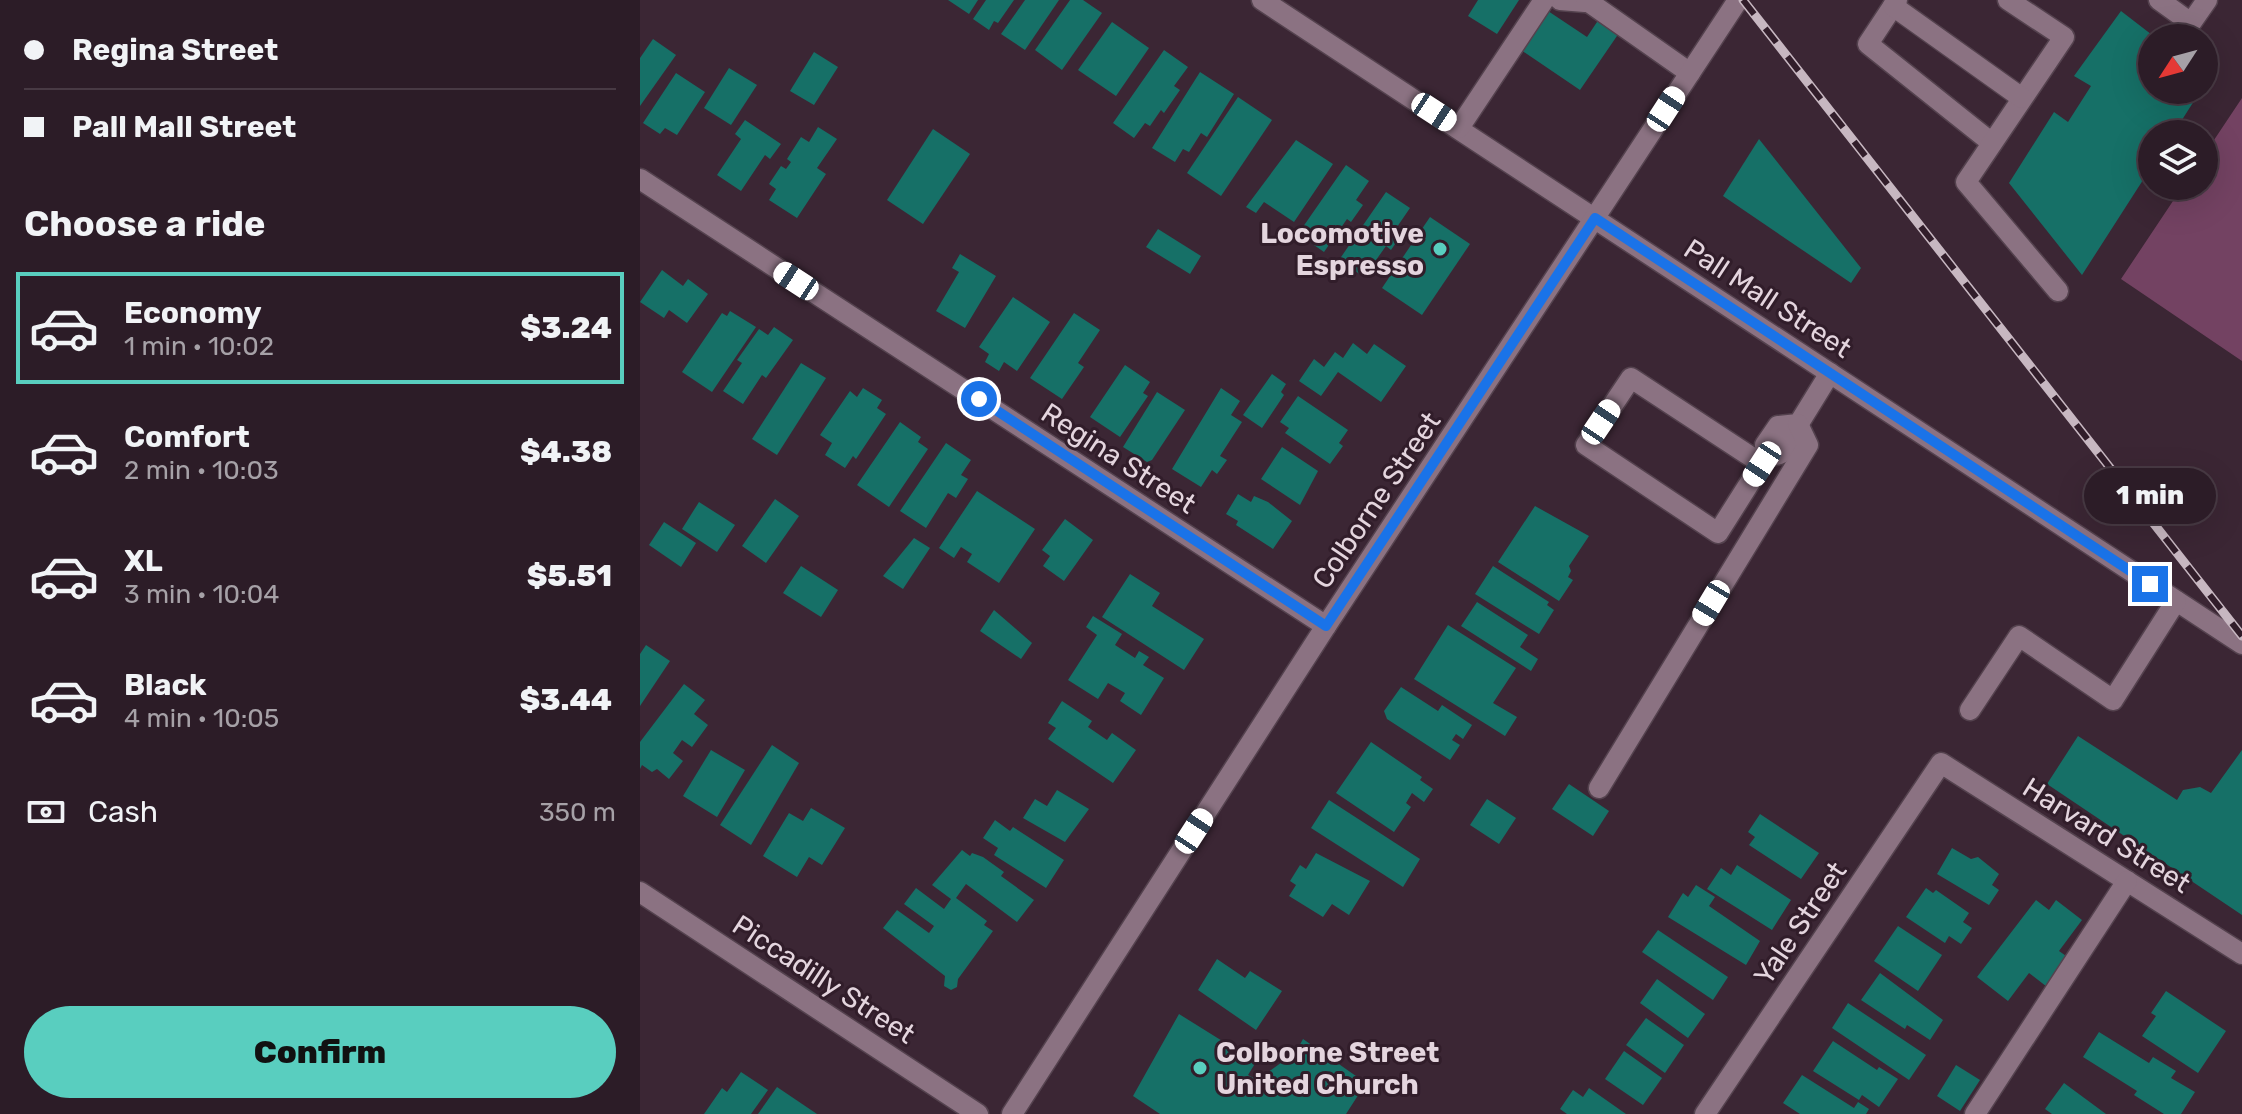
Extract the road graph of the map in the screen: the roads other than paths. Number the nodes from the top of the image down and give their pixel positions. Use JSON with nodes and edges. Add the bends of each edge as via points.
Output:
{"nodes":[{"id":1,"x":1262,"y":0,"type":"edge"},
{"id":2,"x":1544,"y":0,"type":"edge"},
{"id":3,"x":1560,"y":0,"type":"edge"},
{"id":4,"x":1738,"y":0,"type":"edge"},
{"id":5,"x":2008,"y":0,"type":"edge"},
{"id":6,"x":2159,"y":0,"type":"edge"},
{"id":7,"x":2207,"y":0,"type":"edge"},
{"id":8,"x":1585,"y":1,"type":"edge"},
{"id":9,"x":1895,"y":3,"type":"edge"},
{"id":10,"x":1690,"y":73,"type":"junction"},
{"id":11,"x":2022,"y":98,"type":"junction"},
{"id":12,"x":1459,"y":128,"type":"junction"},
{"id":13,"x":1992,"y":143,"type":"junction"},
{"id":14,"x":640,"y":179,"type":"edge"},
{"id":15,"x":1595,"y":218,"type":"junction"},
{"id":16,"x":2058,"y":291,"type":"dead end"},
{"id":17,"x":1830,"y":373,"type":"junction"},
{"id":18,"x":1798,"y":424,"type":"junction"},
{"id":19,"x":1764,"y":460,"type":"junction"},
{"id":20,"x":2176,"y":601,"type":"junction"},
{"id":21,"x":1326,"y":626,"type":"junction"},
{"id":22,"x":2242,"y":644,"type":"edge"},
{"id":23,"x":1970,"y":710,"type":"dead end"},
{"id":24,"x":1941,"y":763,"type":"joint"},
{"id":25,"x":1599,"y":788,"type":"dead end"},
{"id":26,"x":2127,"y":881,"type":"junction"},
{"id":27,"x":640,"y":892,"type":"edge"},
{"id":28,"x":2242,"y":954,"type":"edge"},
{"id":29,"x":978,"y":1114,"type":"edge"},
{"id":30,"x":1012,"y":1114,"type":"edge"},
{"id":31,"x":1705,"y":1114,"type":"edge"},
{"id":32,"x":1975,"y":1114,"type":"edge"}],
"edges":[{"from":1,"to":12,"type":"street","name":"Pall Mall Street"},
{"from":2,"to":12,"type":"street"},
{"from":3,"to":8,"type":"street"},
{"from":4,"to":10,"type":"street","name":"Colborne Street"},
{"from":5,"to":11,"type":"street","via":[[2064,37]]},
{"from":6,"to":7,"type":"street","via":[[2191,23]]},
{"from":8,"to":10,"type":"street"},
{"from":9,"to":11,"type":"street"},
{"from":9,"to":13,"type":"street","via":[[1868,44]]},
{"from":10,"to":15,"type":"street","name":"Colborne Street"},
{"from":11,"to":13,"type":"street"},
{"from":12,"to":15,"type":"street","name":"Pall Mall Street"},
{"from":13,"to":16,"type":"street","via":[[1966,182]]},
{"from":14,"to":21,"type":"street","name":"Regina Street"},
{"from":15,"to":17,"type":"street","name":"Pall Mall Street"},
{"from":15,"to":21,"type":"street","name":"Colborne Street"},
{"from":17,"to":18,"type":"street"},
{"from":17,"to":20,"type":"street","name":"Pall Mall Street"},
{"from":18,"to":19,"type":"street","via":[[1780,454]]},
{"from":18,"to":25,"type":"street","via":[[1808,445]]},
{"from":19,"to":19,"type":"street","via":[[1718,533],[1586,445],[1631,378]]},
{"from":20,"to":22,"type":"street","name":"Pall Mall Street"},
{"from":20,"to":23,"type":"street","via":[[2113,700],[2019,636]]},
{"from":21,"to":30,"type":"street","name":"Colborne Street"},
{"from":24,"to":26,"type":"street","name":"Harvard Street"},
{"from":24,"to":31,"type":"street","name":"Yale Street"},
{"from":26,"to":28,"type":"street","name":"Harvard Street"},
{"from":26,"to":32,"type":"street"},
{"from":27,"to":29,"type":"street","name":"Piccadilly Street"}]}
